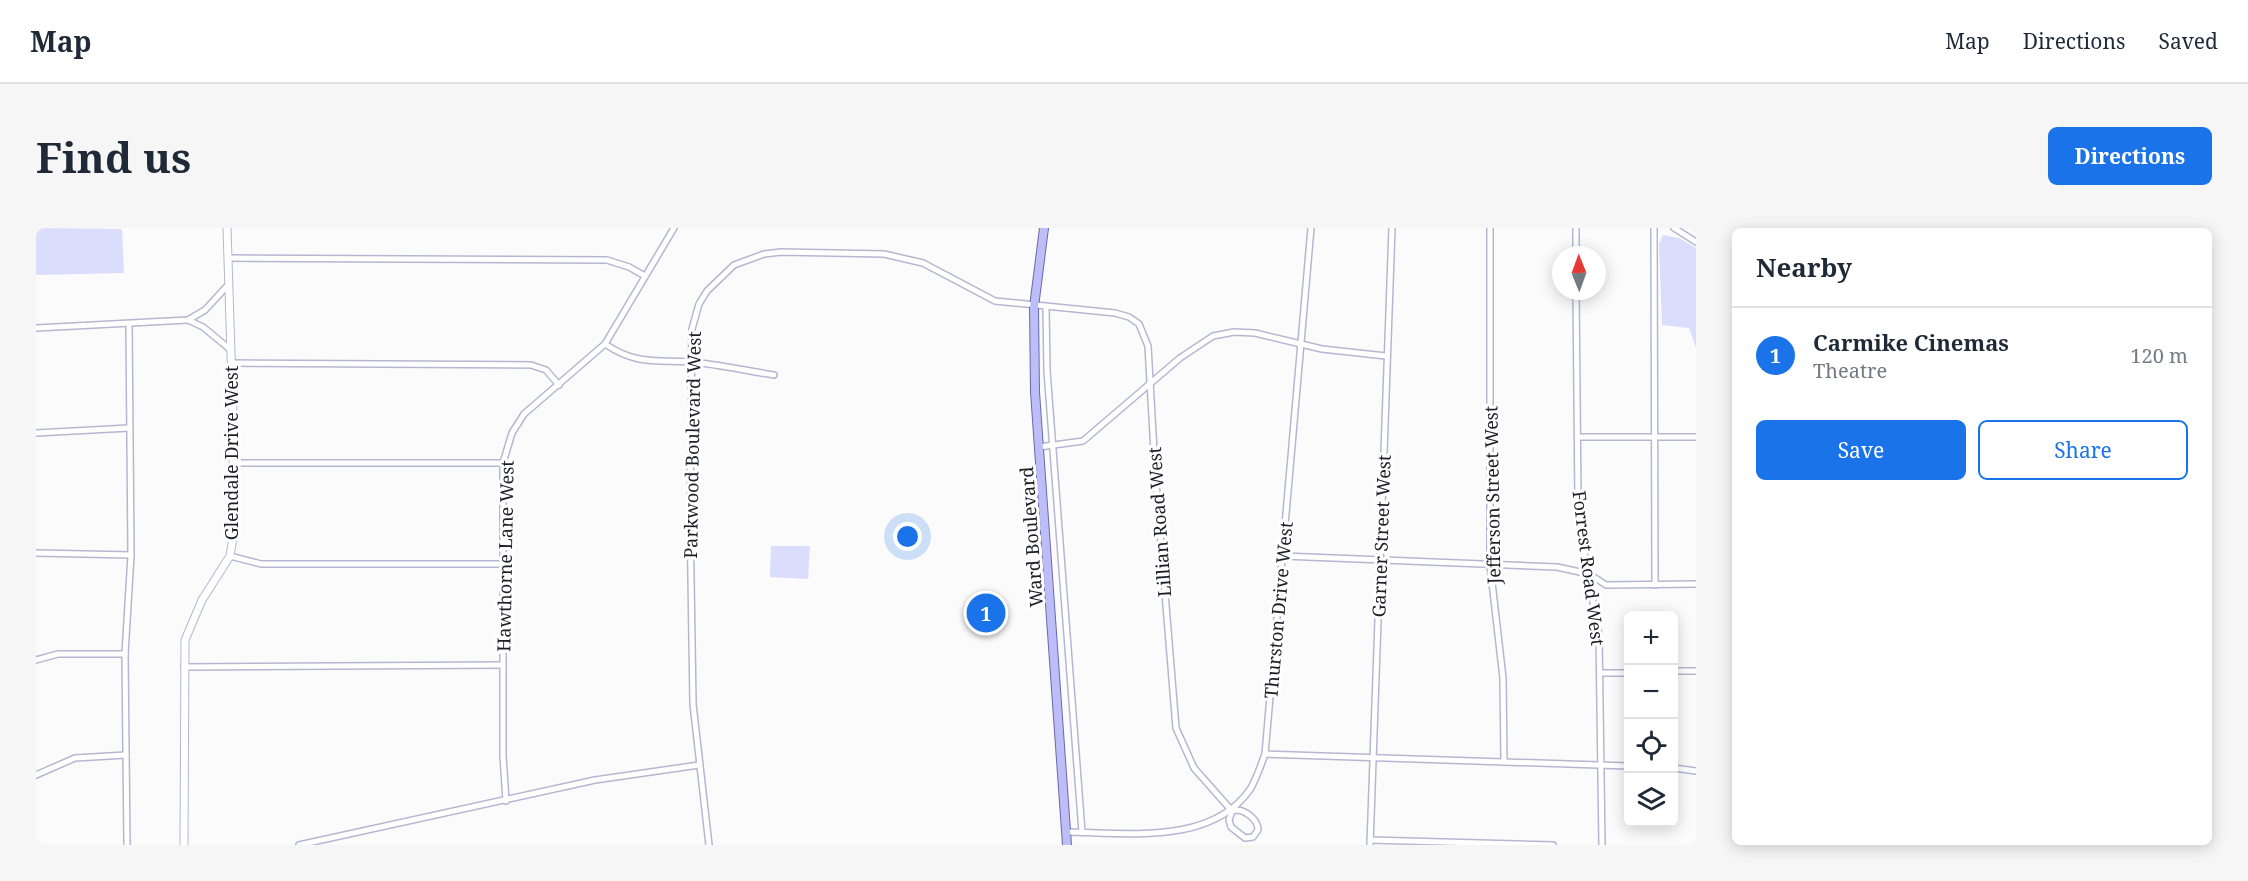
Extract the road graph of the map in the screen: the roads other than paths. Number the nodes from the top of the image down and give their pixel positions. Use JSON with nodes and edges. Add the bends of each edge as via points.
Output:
{"nodes":[{"id":1,"x":227,"y":228,"type":"edge"},
{"id":2,"x":674,"y":228,"type":"edge"},
{"id":3,"x":1044,"y":228,"type":"edge"},
{"id":4,"x":1311,"y":228,"type":"edge"},
{"id":5,"x":1392,"y":228,"type":"edge"},
{"id":6,"x":1490,"y":228,"type":"edge"},
{"id":7,"x":1576,"y":228,"type":"edge"},
{"id":8,"x":1654,"y":228,"type":"edge"},
{"id":9,"x":1674,"y":228,"type":"edge"},
{"id":10,"x":1696,"y":242,"type":"edge"},
{"id":11,"x":1576,"y":246,"type":"edge"},
{"id":12,"x":229,"y":258,"type":"junction"},
{"id":13,"x":645,"y":276,"type":"junction"},
{"id":14,"x":229,"y":284,"type":"junction"},
{"id":15,"x":1576,"y":300,"type":"edge"},
{"id":16,"x":1034,"y":307,"type":"junction"},
{"id":17,"x":1046,"y":308,"type":"junction"},
{"id":18,"x":188,"y":320,"type":"junction"},
{"id":19,"x":129,"y":324,"type":"junction"},
{"id":20,"x":36,"y":328,"type":"edge"},
{"id":21,"x":606,"y":344,"type":"junction"},
{"id":22,"x":1302,"y":344,"type":"junction"},
{"id":23,"x":231,"y":350,"type":"junction"},
{"id":24,"x":1386,"y":356,"type":"junction"},
{"id":25,"x":692,"y":362,"type":"junction"},
{"id":26,"x":232,"y":363,"type":"junction"},
{"id":27,"x":774,"y":375,"type":"dead end"},
{"id":28,"x":1150,"y":383,"type":"junction"},
{"id":29,"x":559,"y":385,"type":"junction"},
{"id":30,"x":129,"y":428,"type":"junction"},
{"id":31,"x":36,"y":433,"type":"edge"},
{"id":32,"x":1654,"y":436,"type":"junction"},
{"id":33,"x":1578,"y":437,"type":"junction"},
{"id":34,"x":1696,"y":437,"type":"edge"},
{"id":35,"x":1053,"y":446,"type":"junction"},
{"id":36,"x":1039,"y":447,"type":"junction"},
{"id":37,"x":234,"y":463,"type":"junction"},
{"id":38,"x":503,"y":463,"type":"junction"},
{"id":39,"x":36,"y":553,"type":"edge"},
{"id":40,"x":131,"y":555,"type":"junction"},
{"id":41,"x":230,"y":556,"type":"junction"},
{"id":42,"x":1283,"y":556,"type":"junction"},
{"id":43,"x":1379,"y":562,"type":"junction"},
{"id":44,"x":502,"y":564,"type":"junction"},
{"id":45,"x":1490,"y":565,"type":"junction"},
{"id":46,"x":1589,"y":574,"type":"junction"},
{"id":47,"x":1696,"y":584,"type":"edge"},
{"id":48,"x":1655,"y":585,"type":"junction"},
{"id":49,"x":125,"y":654,"type":"junction"},
{"id":50,"x":36,"y":660,"type":"edge"},
{"id":51,"x":503,"y":665,"type":"junction"},
{"id":52,"x":184,"y":667,"type":"junction"},
{"id":53,"x":1678,"y":671,"type":"edge"},
{"id":54,"x":1696,"y":671,"type":"edge"},
{"id":55,"x":1600,"y":673,"type":"junction"},
{"id":56,"x":1624,"y":673,"type":"edge"},
{"id":57,"x":1266,"y":754,"type":"junction"},
{"id":58,"x":126,"y":755,"type":"junction"},
{"id":59,"x":1374,"y":758,"type":"junction"},
{"id":60,"x":1504,"y":762,"type":"junction"},
{"id":61,"x":699,"y":765,"type":"junction"},
{"id":62,"x":1601,"y":765,"type":"junction"},
{"id":63,"x":1624,"y":766,"type":"edge"},
{"id":64,"x":1678,"y":769,"type":"edge"},
{"id":65,"x":1696,"y":771,"type":"edge"},
{"id":66,"x":36,"y":774,"type":"edge"},
{"id":67,"x":506,"y":801,"type":"junction"},
{"id":68,"x":1232,"y":811,"type":"junction"},
{"id":69,"x":1067,"y":832,"type":"junction"},
{"id":70,"x":1082,"y":832,"type":"junction"},
{"id":71,"x":1370,"y":842,"type":"edge"},
{"id":72,"x":127,"y":845,"type":"edge"},
{"id":73,"x":184,"y":845,"type":"edge"},
{"id":74,"x":299,"y":845,"type":"edge"},
{"id":75,"x":709,"y":845,"type":"edge"},
{"id":76,"x":1067,"y":845,"type":"edge"},
{"id":77,"x":1553,"y":845,"type":"edge"},
{"id":78,"x":1602,"y":845,"type":"edge"}],
"edges":[{"from":1,"to":12,"type":"street","name":"Glendale Drive West"},
{"from":2,"to":13,"type":"street","name":"Hawthorne Lane West"},
{"from":3,"to":16,"type":"main road","name":"Ward Boulevard"},
{"from":4,"to":22,"type":"street","name":"Thurston Drive West"},
{"from":5,"to":24,"type":"street","name":"Garner Street West"},
{"from":6,"to":45,"type":"street","name":"Jefferson Street West"},
{"from":7,"to":11,"type":"street"},
{"from":8,"to":32,"type":"street"},
{"from":9,"to":10,"type":"street"},
{"from":12,"to":13,"type":"street","via":[[607,260]]},
{"from":12,"to":14,"type":"street","name":"Glendale Drive West"},
{"from":13,"to":21,"type":"street","name":"Hawthorne Lane West"},
{"from":14,"to":18,"type":"street","via":[[205,310]]},
{"from":14,"to":23,"type":"street","name":"Glendale Drive West"},
{"from":15,"to":33,"type":"street","name":"Forrest Road West"},
{"from":16,"to":17,"type":"street","name":"Lillian Road West"},
{"from":16,"to":25,"type":"street","name":"Parkwood Boulevard West","via":[[995,301],[909,258],[769,253],[734,266],[707,291],[695,317]]},
{"from":16,"to":36,"type":"main road","name":"Ward Boulevard"},
{"from":17,"to":28,"type":"street","name":"Lillian Road West","via":[[1115,313],[1134,320],[1145,334]]},
{"from":17,"to":35,"type":"street"},
{"from":18,"to":19,"type":"street"},
{"from":18,"to":23,"type":"street"},
{"from":19,"to":20,"type":"street"},
{"from":19,"to":30,"type":"street"},
{"from":21,"to":25,"type":"street","via":[[622,356],[636,360]]},
{"from":21,"to":29,"type":"street","name":"Hawthorne Lane West"},
{"from":22,"to":24,"type":"street"},
{"from":22,"to":28,"type":"street","via":[[1255,333],[1213,336]]},
{"from":22,"to":42,"type":"street","name":"Thurston Drive West"},
{"from":23,"to":26,"type":"street","name":"Glendale Drive West"},
{"from":24,"to":43,"type":"street","name":"Garner Street West"},
{"from":25,"to":27,"type":"street"},
{"from":25,"to":61,"type":"street","name":"Parkwood Boulevard West","via":[[691,649]]},
{"from":26,"to":29,"type":"street","via":[[531,364],[546,370]]},
{"from":26,"to":37,"type":"street","name":"Glendale Drive West"},
{"from":28,"to":35,"type":"street","via":[[1083,441]]},
{"from":28,"to":68,"type":"street","name":"Lillian Road West","via":[[1176,728],[1194,768]]},
{"from":29,"to":38,"type":"street","name":"Hawthorne Lane West","via":[[524,414],[512,433]]},
{"from":30,"to":31,"type":"street"},
{"from":30,"to":40,"type":"street"},
{"from":32,"to":33,"type":"street"},
{"from":32,"to":34,"type":"street"},
{"from":32,"to":48,"type":"street"},
{"from":33,"to":46,"type":"street","name":"Forrest Road West","via":[[1580,530]]},
{"from":35,"to":36,"type":"street"},
{"from":35,"to":70,"type":"street"},
{"from":36,"to":69,"type":"main road","name":"Ward Boulevard"},
{"from":37,"to":38,"type":"street"},
{"from":37,"to":41,"type":"street","name":"Glendale Drive West"},
{"from":38,"to":44,"type":"street","name":"Hawthorne Lane West"},
{"from":39,"to":40,"type":"street"},
{"from":40,"to":49,"type":"street"},
{"from":41,"to":44,"type":"street","via":[[261,564]]},
{"from":41,"to":52,"type":"street","name":"Glendale Drive West","via":[[189,625]]},
{"from":42,"to":43,"type":"street"},
{"from":42,"to":57,"type":"street","name":"Thurston Drive West"},
{"from":43,"to":45,"type":"street"},
{"from":43,"to":59,"type":"street","name":"Garner Street West"},
{"from":44,"to":51,"type":"street","name":"Hawthorne Lane West"},
{"from":45,"to":46,"type":"street","via":[[1557,567]]},
{"from":45,"to":60,"type":"street","name":"Jefferson Street West","via":[[1503,678]]},
{"from":46,"to":48,"type":"street","via":[[1606,585]]},
{"from":46,"to":55,"type":"street","name":"Forrest Road West","via":[[1599,628]]},
{"from":47,"to":48,"type":"street"},
{"from":49,"to":50,"type":"street","via":[[58,654]]},
{"from":49,"to":58,"type":"street"},
{"from":51,"to":52,"type":"street"},
{"from":51,"to":67,"type":"street","name":"Hawthorne Lane West"},
{"from":52,"to":73,"type":"street","name":"Glendale Drive West"},
{"from":53,"to":54,"type":"street"},
{"from":55,"to":56,"type":"street"},
{"from":55,"to":62,"type":"street","name":"Forrest Road West"},
{"from":57,"to":59,"type":"street"},
{"from":57,"to":68,"type":"street","name":"Thurston Drive West","via":[[1251,788]]},
{"from":58,"to":66,"type":"street","via":[[75,758]]},
{"from":58,"to":72,"type":"street"},
{"from":59,"to":60,"type":"street"},
{"from":59,"to":71,"type":"street","name":"Garner Street West"},
{"from":60,"to":62,"type":"street"},
{"from":61,"to":67,"type":"street","via":[[595,780]]},
{"from":61,"to":75,"type":"street","name":"Parkwood Boulevard West"},
{"from":62,"to":63,"type":"street"},
{"from":62,"to":78,"type":"street","name":"Forrest Road West"},
{"from":64,"to":65,"type":"street"},
{"from":67,"to":74,"type":"street"},
{"from":68,"to":68,"type":"street","via":[[1244,811],[1255,821],[1255,836],[1245,838],[1231,827]]},
{"from":68,"to":70,"type":"street","name":"Thurston Drive West","via":[[1208,826],[1182,833]]},
{"from":69,"to":70,"type":"street","name":"Thurston Drive West"},
{"from":69,"to":76,"type":"main road","name":"Ward Boulevard"},
{"from":71,"to":77,"type":"street"}]}
